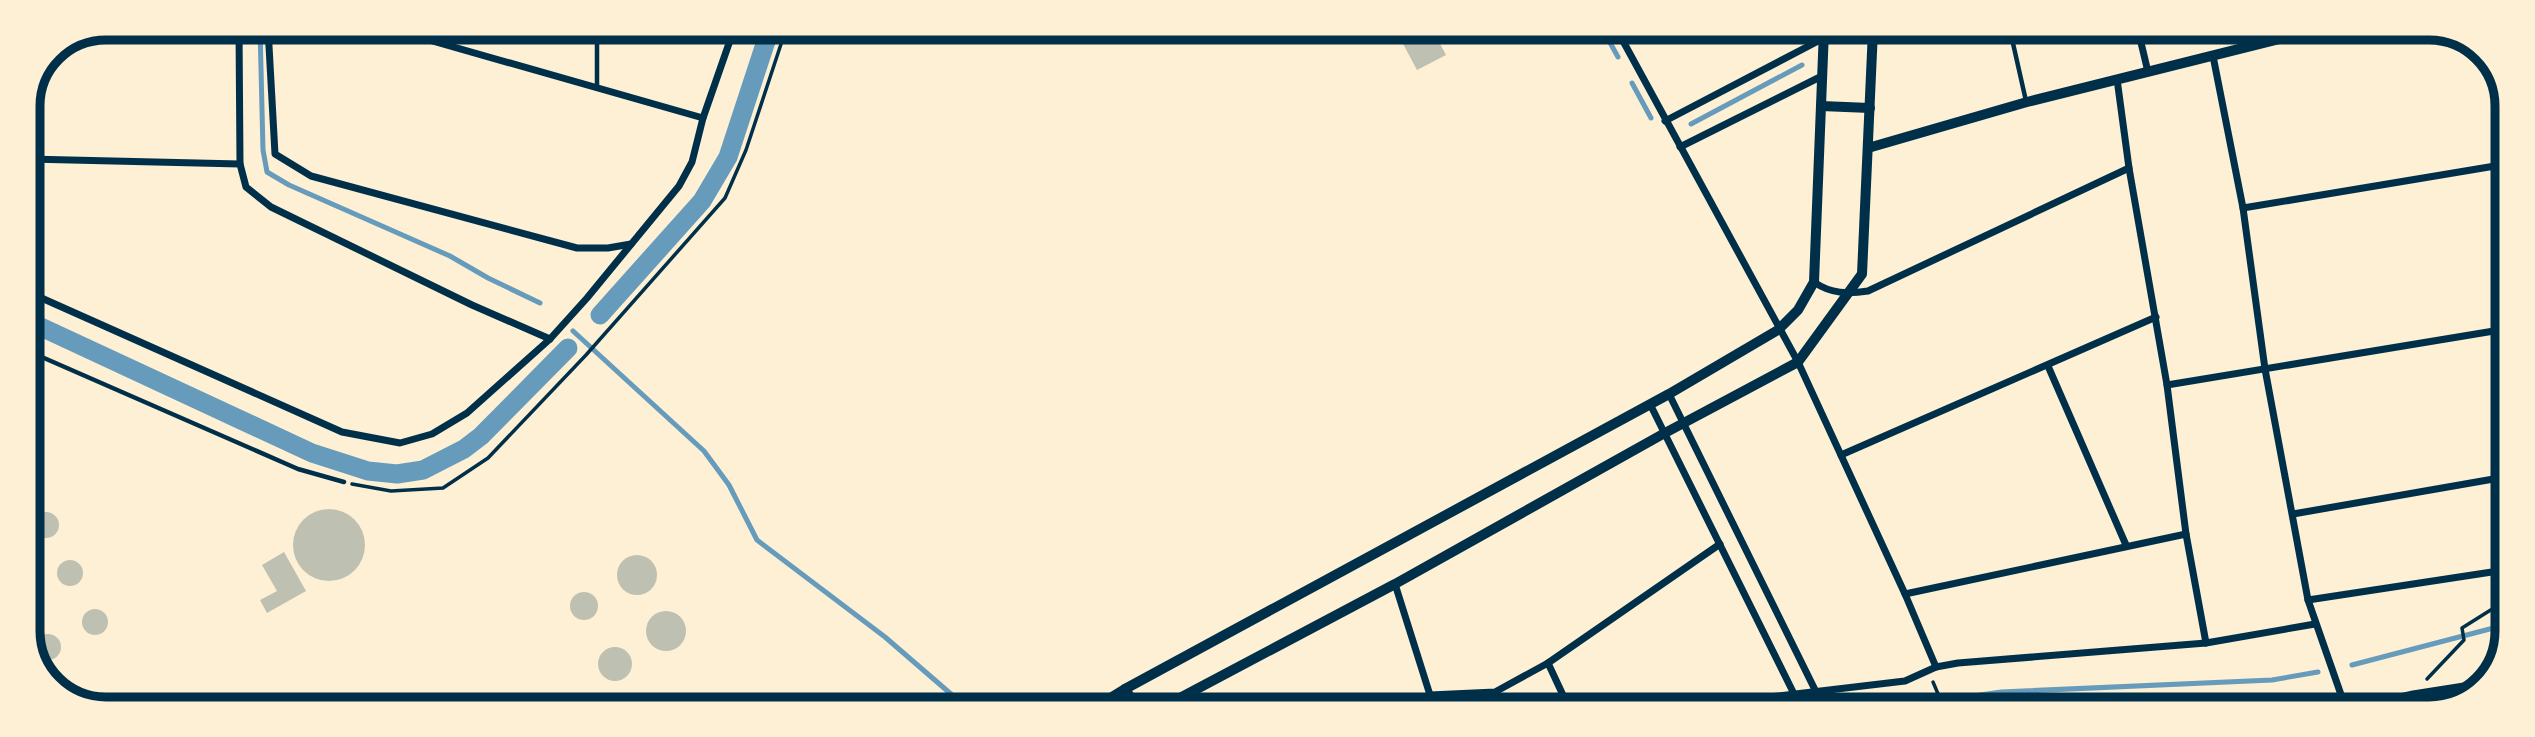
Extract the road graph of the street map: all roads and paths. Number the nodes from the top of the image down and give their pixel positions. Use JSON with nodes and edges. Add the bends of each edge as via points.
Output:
{"nodes":[{"id":1,"x":239,"y":40,"type":"edge"},
{"id":2,"x":269,"y":40,"type":"edge"},
{"id":3,"x":428,"y":40,"type":"edge"},
{"id":4,"x":597,"y":40,"type":"edge"},
{"id":5,"x":730,"y":40,"type":"edge"},
{"id":6,"x":782,"y":40,"type":"edge"},
{"id":7,"x":1622,"y":40,"type":"edge"},
{"id":8,"x":1813,"y":40,"type":"edge"},
{"id":9,"x":1824,"y":40,"type":"edge"},
{"id":10,"x":1872,"y":40,"type":"edge"},
{"id":11,"x":2012,"y":40,"type":"edge"},
{"id":12,"x":2140,"y":40,"type":"edge"},
{"id":13,"x":2276,"y":40,"type":"edge"},
{"id":14,"x":2213,"y":56,"type":"junction"},
{"id":15,"x":2148,"y":72,"type":"junction"},
{"id":16,"x":1822,"y":76,"type":"junction"},
{"id":17,"x":2118,"y":79,"type":"junction"},
{"id":18,"x":597,"y":89,"type":"junction"},
{"id":19,"x":2027,"y":102,"type":"junction"},
{"id":20,"x":1821,"y":106,"type":"junction"},
{"id":21,"x":1870,"y":108,"type":"junction"},
{"id":22,"x":703,"y":118,"type":"junction"},
{"id":23,"x":1665,"y":121,"type":"junction"},
{"id":24,"x":1681,"y":146,"type":"junction"},
{"id":25,"x":1868,"y":148,"type":"junction"},
{"id":26,"x":40,"y":159,"type":"edge"},
{"id":27,"x":240,"y":164,"type":"junction"},
{"id":28,"x":2495,"y":166,"type":"edge"},
{"id":29,"x":2129,"y":168,"type":"junction"},
{"id":30,"x":2243,"y":208,"type":"junction"},
{"id":31,"x":631,"y":244,"type":"junction"},
{"id":32,"x":1814,"y":282,"type":"junction"},
{"id":33,"x":1849,"y":294,"type":"junction"},
{"id":34,"x":40,"y":297,"type":"edge"},
{"id":35,"x":2156,"y":317,"type":"junction"},
{"id":36,"x":1778,"y":330,"type":"junction"},
{"id":37,"x":2495,"y":331,"type":"edge"},
{"id":38,"x":550,"y":338,"type":"junction"},
{"id":39,"x":40,"y":356,"type":"edge"},
{"id":40,"x":1797,"y":362,"type":"junction"},
{"id":41,"x":2049,"y":366,"type":"junction"},
{"id":42,"x":2265,"y":369,"type":"junction"},
{"id":43,"x":2167,"y":385,"type":"junction"},
{"id":44,"x":1669,"y":394,"type":"junction"},
{"id":45,"x":1650,"y":404,"type":"junction"},
{"id":46,"x":1685,"y":424,"type":"junction"},
{"id":47,"x":1663,"y":434,"type":"junction"},
{"id":48,"x":1841,"y":455,"type":"junction"},
{"id":49,"x":2495,"y":479,"type":"edge"},
{"id":50,"x":344,"y":482,"type":"joint"},
{"id":51,"x":2293,"y":514,"type":"junction"},
{"id":52,"x":2186,"y":534,"type":"junction"},
{"id":53,"x":1720,"y":544,"type":"junction"},
{"id":54,"x":2126,"y":545,"type":"junction"},
{"id":55,"x":2495,"y":572,"type":"edge"},
{"id":56,"x":1395,"y":584,"type":"junction"},
{"id":57,"x":1905,"y":594,"type":"junction"},
{"id":58,"x":2308,"y":600,"type":"junction"},
{"id":59,"x":2495,"y":607,"type":"edge"},
{"id":60,"x":2315,"y":624,"type":"junction"},
{"id":61,"x":2206,"y":643,"type":"junction"},
{"id":62,"x":1548,"y":663,"type":"junction"},
{"id":63,"x":1936,"y":667,"type":"junction"},
{"id":64,"x":2464,"y":686,"type":"edge"},
{"id":65,"x":1125,"y":688,"type":"junction"},
{"id":66,"x":1816,"y":692,"type":"junction"},
{"id":67,"x":1792,"y":694,"type":"junction"},
{"id":68,"x":2413,"y":694,"type":"junction"},
{"id":69,"x":1111,"y":697,"type":"edge"},
{"id":70,"x":1130,"y":697,"type":"edge"},
{"id":71,"x":1182,"y":697,"type":"edge"},
{"id":72,"x":1564,"y":697,"type":"edge"},
{"id":73,"x":1767,"y":697,"type":"edge"},
{"id":74,"x":1794,"y":697,"type":"edge"},
{"id":75,"x":1818,"y":697,"type":"edge"},
{"id":76,"x":2342,"y":697,"type":"edge"},
{"id":77,"x":2400,"y":697,"type":"edge"}],
"edges":[{"from":1,"to":27,"type":"street"},
{"from":2,"to":31,"type":"street","via":[[275,154],[312,176],[577,248]]},
{"from":3,"to":18,"type":"street"},
{"from":4,"to":18,"type":"lane"},
{"from":5,"to":22,"type":"street"},
{"from":6,"to":50,"type":"path","via":[[725,198],[488,458],[443,488],[391,491]]},
{"from":7,"to":23,"type":"street"},
{"from":8,"to":23,"type":"street"},
{"from":9,"to":16,"type":"street"},
{"from":10,"to":21,"type":"street"},
{"from":11,"to":19,"type":"lane"},
{"from":12,"to":15,"type":"street"},
{"from":13,"to":14,"type":"street"},
{"from":14,"to":15,"type":"street"},
{"from":14,"to":30,"type":"street"},
{"from":15,"to":17,"type":"street"},
{"from":16,"to":20,"type":"street"},
{"from":16,"to":24,"type":"street"},
{"from":17,"to":19,"type":"street"},
{"from":17,"to":29,"type":"street"},
{"from":18,"to":22,"type":"street"},
{"from":19,"to":25,"type":"street"},
{"from":20,"to":21,"type":"street"},
{"from":20,"to":32,"type":"street"},
{"from":21,"to":25,"type":"street"},
{"from":22,"to":31,"type":"street","via":[[692,162],[680,186]]},
{"from":23,"to":24,"type":"street"},
{"from":24,"to":36,"type":"street"},
{"from":25,"to":33,"type":"street","via":[[1862,274]]},
{"from":26,"to":27,"type":"street"},
{"from":27,"to":38,"type":"street","via":[[246,187],[271,207]]},
{"from":28,"to":30,"type":"street"},
{"from":29,"to":33,"type":"street","via":[[1868,290]]},
{"from":29,"to":35,"type":"street"},
{"from":30,"to":42,"type":"street"},
{"from":31,"to":38,"type":"street"},
{"from":32,"to":33,"type":"street"},
{"from":32,"to":36,"type":"street"},
{"from":33,"to":40,"type":"street"},
{"from":34,"to":38,"type":"street","via":[[342,432],[400,443],[432,434],[467,413]]},
{"from":35,"to":41,"type":"street"},
{"from":35,"to":43,"type":"street"},
{"from":36,"to":40,"type":"street"},
{"from":36,"to":44,"type":"street"},
{"from":37,"to":42,"type":"street"},
{"from":39,"to":50,"type":"lane","via":[[298,469]]},
{"from":40,"to":46,"type":"street"},
{"from":40,"to":48,"type":"street"},
{"from":41,"to":48,"type":"street"},
{"from":41,"to":54,"type":"street"},
{"from":42,"to":43,"type":"street"},
{"from":42,"to":51,"type":"street"},
{"from":43,"to":52,"type":"street"},
{"from":44,"to":45,"type":"street"},
{"from":44,"to":46,"type":"street"},
{"from":45,"to":47,"type":"street"},
{"from":45,"to":65,"type":"street"},
{"from":46,"to":47,"type":"street"},
{"from":46,"to":66,"type":"street"},
{"from":47,"to":53,"type":"street"},
{"from":47,"to":56,"type":"street"},
{"from":48,"to":57,"type":"street"},
{"from":49,"to":51,"type":"street"},
{"from":51,"to":58,"type":"street"},
{"from":52,"to":54,"type":"street"},
{"from":52,"to":61,"type":"street"},
{"from":53,"to":62,"type":"street"},
{"from":53,"to":67,"type":"street"},
{"from":54,"to":57,"type":"street"},
{"from":55,"to":58,"type":"street"},
{"from":56,"to":62,"type":"street","via":[[1430,695],[1495,691]]},
{"from":56,"to":71,"type":"street"},
{"from":57,"to":63,"type":"street"},
{"from":58,"to":60,"type":"street"},
{"from":59,"to":68,"type":"path","via":[[2462,628],[2464,640]]},
{"from":60,"to":61,"type":"street"},
{"from":60,"to":76,"type":"street"},
{"from":61,"to":63,"type":"street"},
{"from":62,"to":72,"type":"street"},
{"from":63,"to":66,"type":"street","via":[[1905,681]]},
{"from":64,"to":68,"type":"street"},
{"from":65,"to":69,"type":"street"},
{"from":65,"to":70,"type":"street"},
{"from":66,"to":67,"type":"street"},
{"from":66,"to":75,"type":"street"},
{"from":67,"to":73,"type":"street"},
{"from":67,"to":74,"type":"street"},
{"from":68,"to":77,"type":"street"}]}
